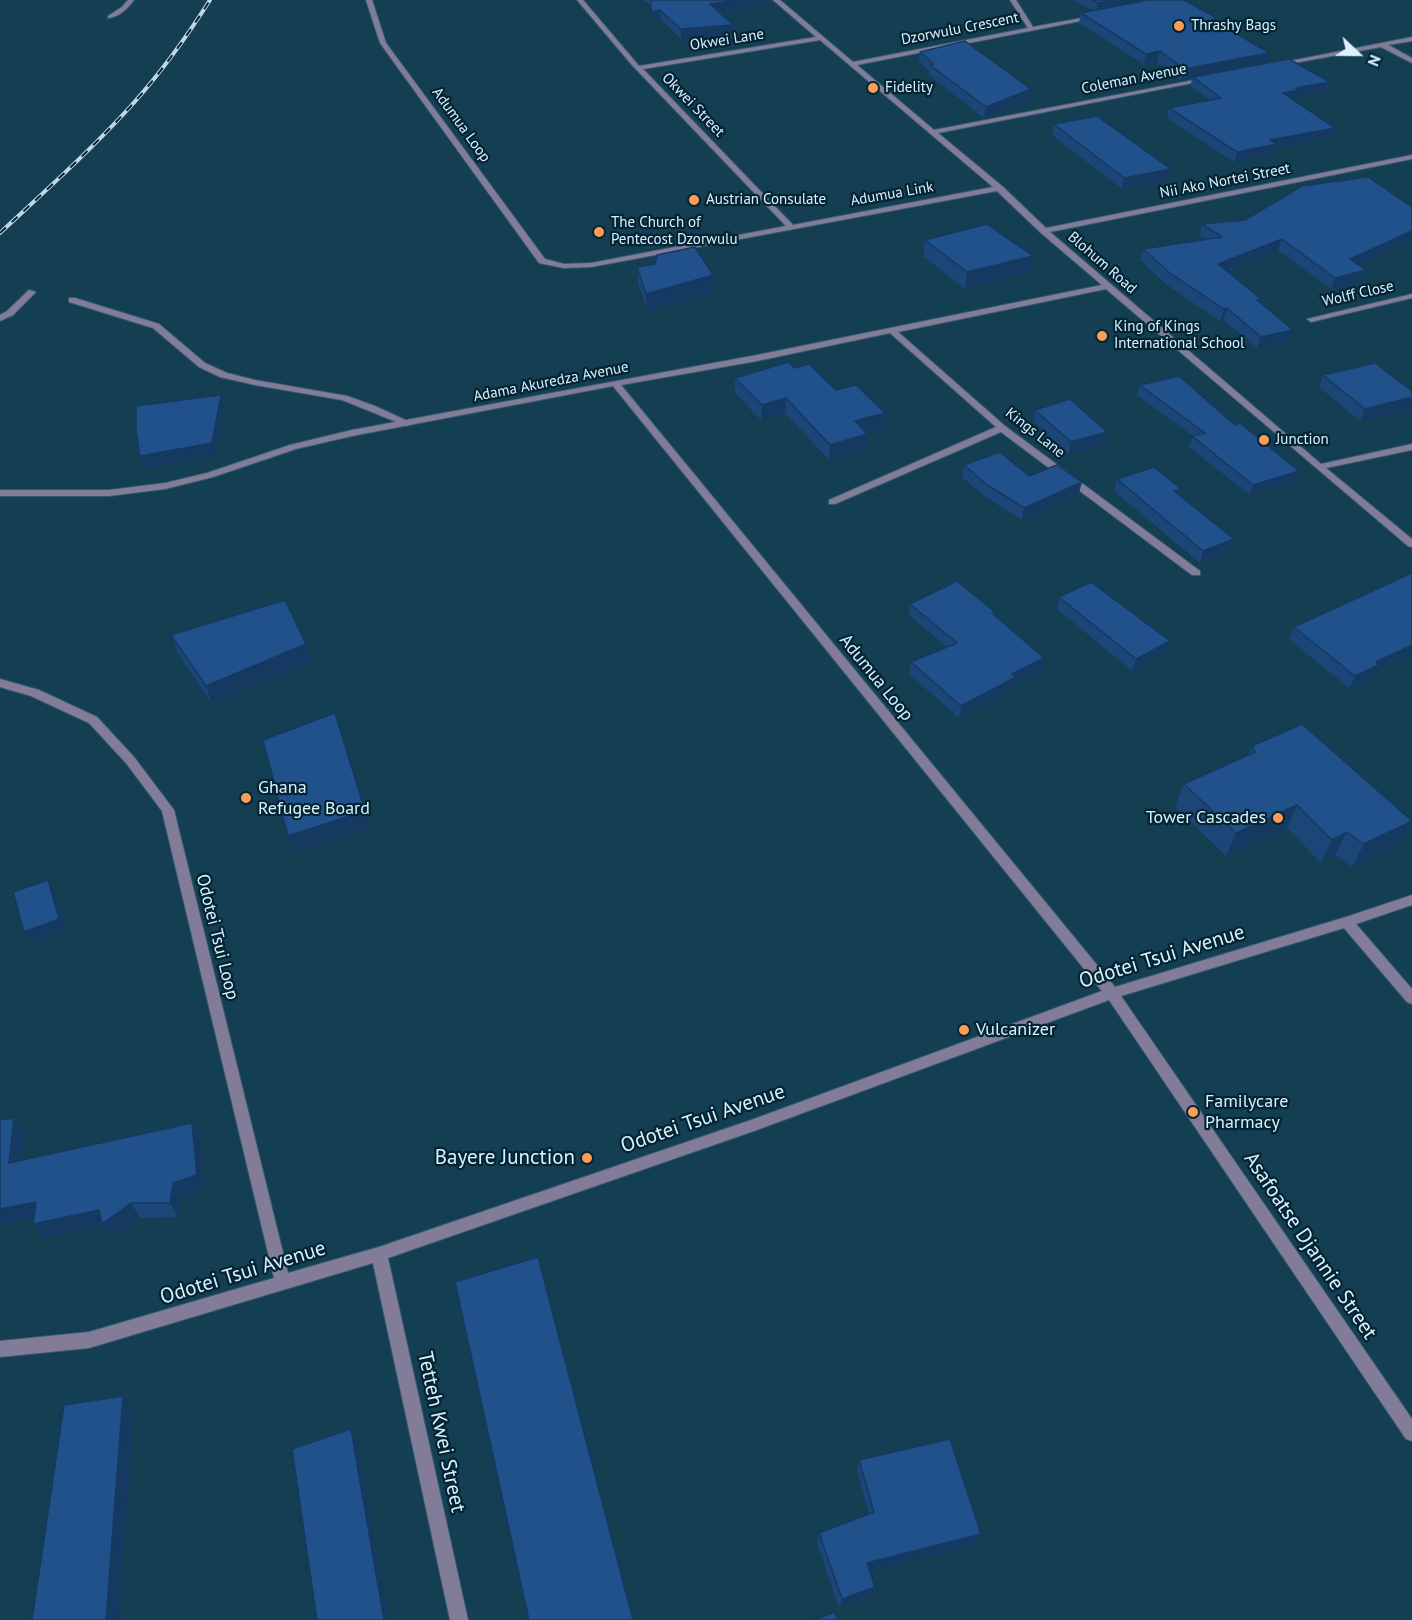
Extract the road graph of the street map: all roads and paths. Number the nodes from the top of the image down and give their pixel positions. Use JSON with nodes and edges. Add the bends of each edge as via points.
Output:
{"nodes":[{"id":1,"x":131,"y":0,"type":"edge"},
{"id":2,"x":369,"y":0,"type":"edge"},
{"id":3,"x":580,"y":0,"type":"edge"},
{"id":4,"x":776,"y":0,"type":"edge"},
{"id":5,"x":1013,"y":0,"type":"edge"},
{"id":6,"x":1101,"y":15,"type":"edge"},
{"id":7,"x":110,"y":17,"type":"dead end"},
{"id":8,"x":1031,"y":28,"type":"junction"},
{"id":9,"x":821,"y":38,"type":"junction"},
{"id":10,"x":1412,"y":39,"type":"edge"},
{"id":11,"x":1381,"y":44,"type":"junction"},
{"id":12,"x":1412,"y":61,"type":"edge"},
{"id":13,"x":852,"y":64,"type":"junction"},
{"id":14,"x":1266,"y":67,"type":"edge"},
{"id":15,"x":638,"y":68,"type":"junction"},
{"id":16,"x":1220,"y":76,"type":"edge"},
{"id":17,"x":932,"y":132,"type":"junction"},
{"id":18,"x":1412,"y":157,"type":"edge"},
{"id":19,"x":999,"y":188,"type":"junction"},
{"id":20,"x":790,"y":226,"type":"junction"},
{"id":21,"x":1044,"y":231,"type":"junction"},
{"id":22,"x":542,"y":261,"type":"joint"},
{"id":23,"x":1107,"y":286,"type":"junction"},
{"id":24,"x":32,"y":292,"type":"dead end"},
{"id":25,"x":1412,"y":296,"type":"edge"},
{"id":26,"x":72,"y":300,"type":"dead end"},
{"id":27,"x":0,"y":318,"type":"edge"},
{"id":28,"x":1311,"y":320,"type":"dead end"},
{"id":29,"x":892,"y":331,"type":"junction"},
{"id":30,"x":615,"y":382,"type":"junction"},
{"id":31,"x":407,"y":423,"type":"junction"},
{"id":32,"x":1002,"y":428,"type":"junction"},
{"id":33,"x":1412,"y":447,"type":"edge"},
{"id":34,"x":1319,"y":467,"type":"junction"},
{"id":35,"x":0,"y":493,"type":"edge"},
{"id":36,"x":832,"y":502,"type":"dead end"},
{"id":37,"x":1412,"y":544,"type":"edge"},
{"id":38,"x":1196,"y":573,"type":"dead end"},
{"id":39,"x":0,"y":683,"type":"edge"},
{"id":40,"x":1412,"y":900,"type":"edge"},
{"id":41,"x":1347,"y":922,"type":"junction"},
{"id":42,"x":1112,"y":993,"type":"junction"},
{"id":43,"x":1412,"y":998,"type":"edge"},
{"id":44,"x":379,"y":1254,"type":"junction"},
{"id":45,"x":283,"y":1283,"type":"junction"},
{"id":46,"x":0,"y":1348,"type":"edge"},
{"id":47,"x":1412,"y":1433,"type":"edge"},
{"id":48,"x":459,"y":1620,"type":"edge"}],
"edges":[{"from":1,"to":7,"type":"street"},
{"from":2,"to":22,"type":"street","name":"Adumua Loop","via":[[383,43]]},
{"from":3,"to":15,"type":"street","name":"Okwei Street"},
{"from":4,"to":9,"type":"street","name":"Blohum Road"},
{"from":5,"to":8,"type":"street"},
{"from":6,"to":8,"type":"street","name":"Dzorwulu Crescent"},
{"from":8,"to":13,"type":"street","name":"Dzorwulu Crescent"},
{"from":9,"to":13,"type":"street","name":"Blohum Road"},
{"from":9,"to":15,"type":"street","name":"Okwei Lane"},
{"from":10,"to":11,"type":"street"},
{"from":11,"to":12,"type":"street"},
{"from":11,"to":14,"type":"street"},
{"from":13,"to":17,"type":"street","name":"Blohum Road"},
{"from":15,"to":20,"type":"street","name":"Okwei Street"},
{"from":16,"to":17,"type":"street","name":"Coleman Avenue"},
{"from":17,"to":19,"type":"street","name":"Blohum Road"},
{"from":18,"to":21,"type":"street","name":"Nii Ako Nortei Street"},
{"from":19,"to":20,"type":"street","name":"Adumua Link"},
{"from":19,"to":21,"type":"street","name":"Blohum Road"},
{"from":20,"to":22,"type":"street","name":"Adumua Link","via":[[591,265],[564,266]]},
{"from":21,"to":23,"type":"street","name":"Blohum Road"},
{"from":23,"to":29,"type":"street","name":"Adama Akuredza Avenue"},
{"from":23,"to":34,"type":"street","name":"Blohum Road"},
{"from":24,"to":27,"type":"street"},
{"from":25,"to":28,"type":"street","name":"Wolff Close"},
{"from":26,"to":31,"type":"street","via":[[156,326],[208,369],[350,399]]},
{"from":29,"to":30,"type":"street","name":"Adama Akuredza Avenue"},
{"from":29,"to":32,"type":"street","name":"Kings Lane"},
{"from":30,"to":31,"type":"street","name":"Adama Akuredza Avenue"},
{"from":30,"to":42,"type":"street","name":"Adumua Loop"},
{"from":31,"to":35,"type":"street","name":"Adama Akuredza Avenue","via":[[293,447],[165,486],[109,493]]},
{"from":32,"to":36,"type":"street"},
{"from":32,"to":38,"type":"street","name":"Kings Lane"},
{"from":33,"to":34,"type":"street"},
{"from":34,"to":37,"type":"street","name":"Blohum Road"},
{"from":39,"to":45,"type":"street","name":"Odotei Tsui Loop","via":[[35,693],[93,720],[168,810]]},
{"from":40,"to":41,"type":"street","name":"Odotei Tsui Avenue"},
{"from":41,"to":42,"type":"street","name":"Odotei Tsui Avenue"},
{"from":41,"to":43,"type":"street"},
{"from":42,"to":44,"type":"street","name":"Odotei Tsui Avenue","via":[[753,1125]]},
{"from":42,"to":47,"type":"street","name":"Asafoatse Djannie Street"},
{"from":44,"to":45,"type":"street","name":"Odotei Tsui Avenue"},
{"from":44,"to":48,"type":"street","name":"Tetteh Kwei Street"},
{"from":45,"to":46,"type":"street","name":"Odotei Tsui Avenue","via":[[89,1340]]}]}
